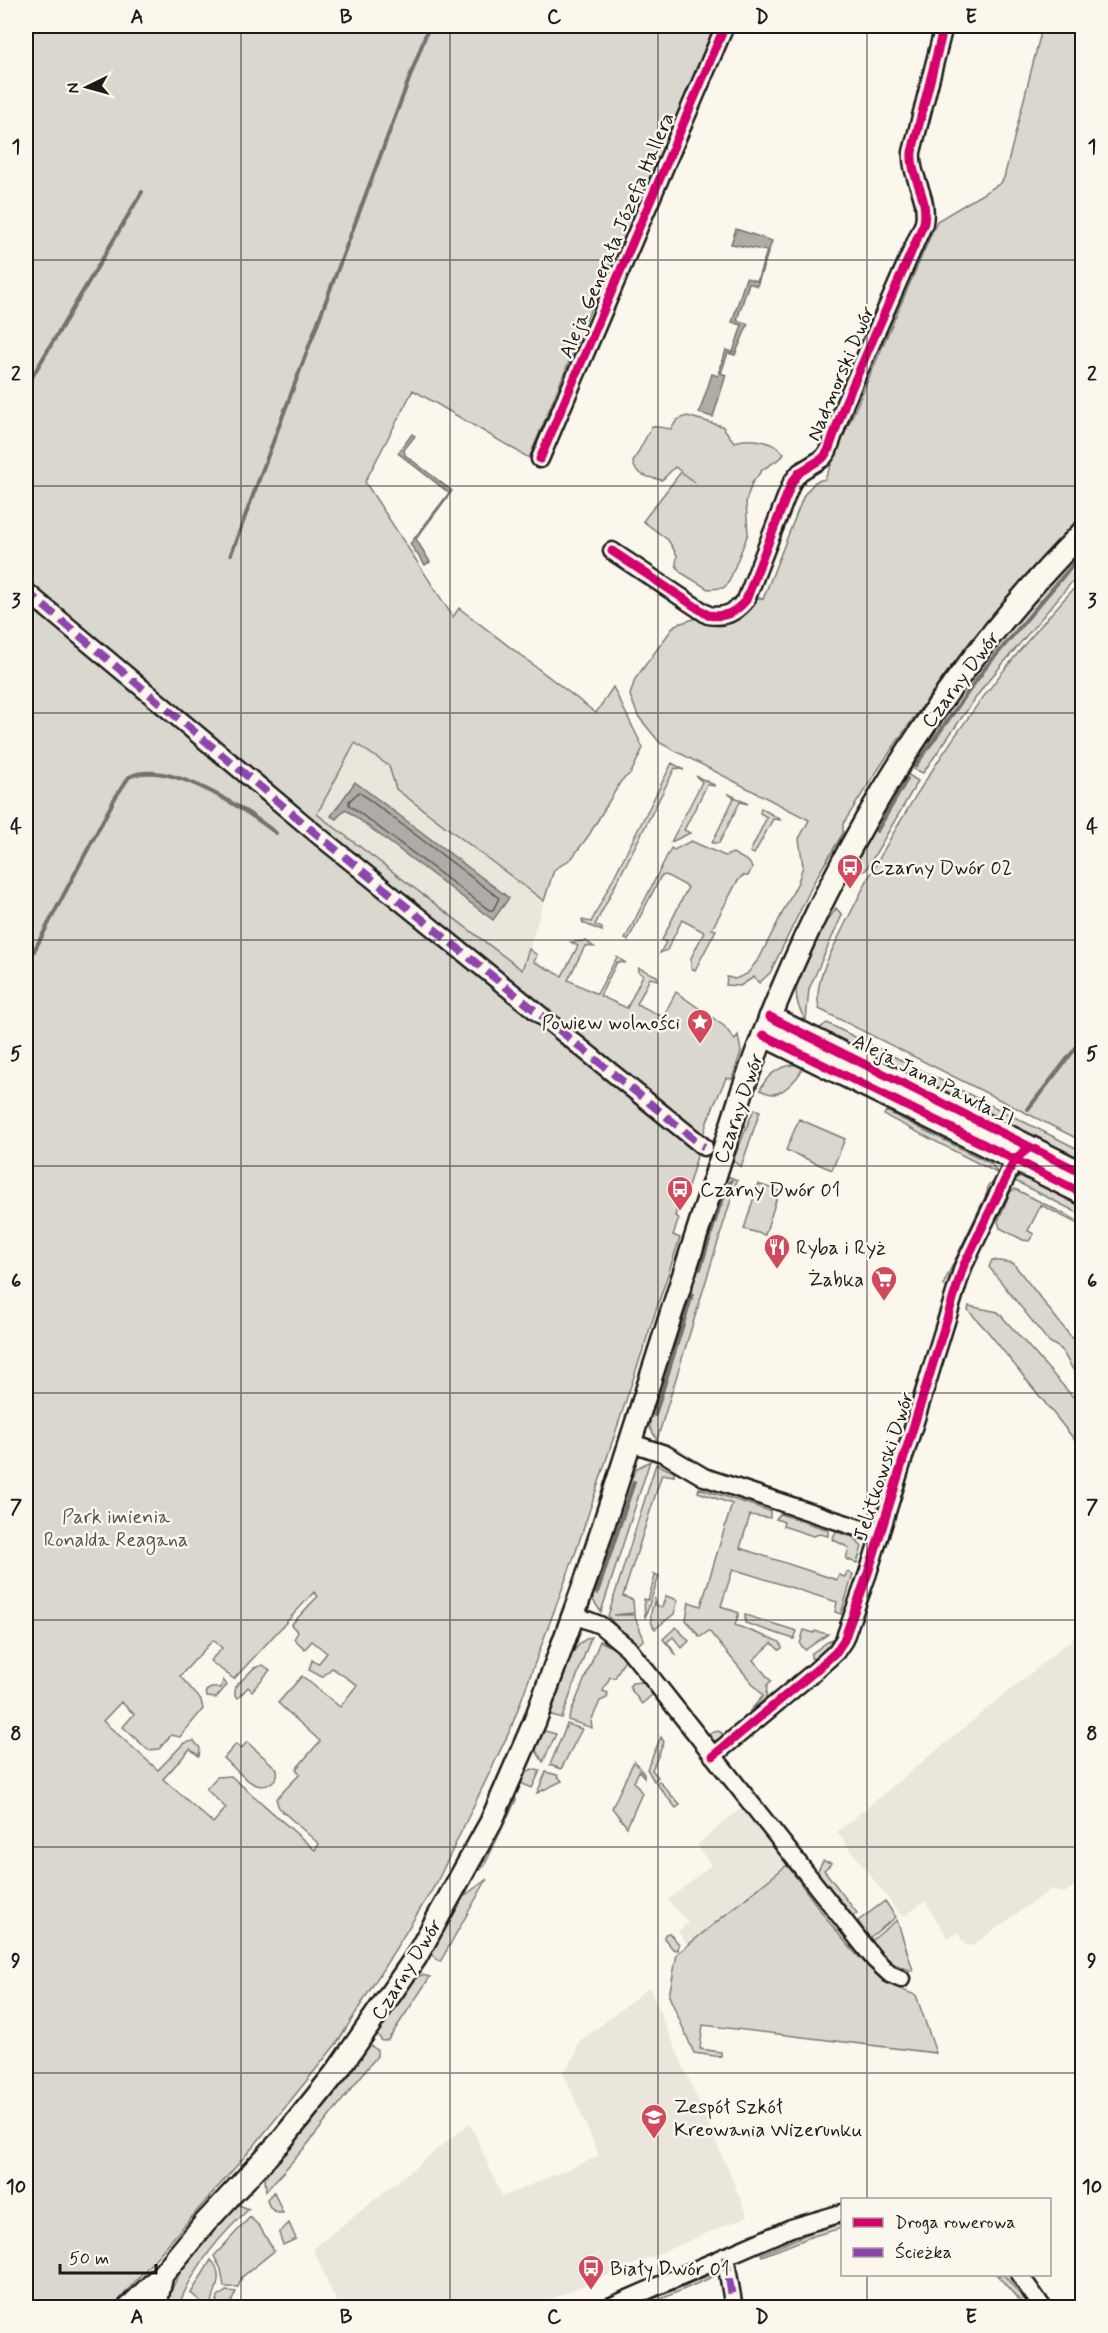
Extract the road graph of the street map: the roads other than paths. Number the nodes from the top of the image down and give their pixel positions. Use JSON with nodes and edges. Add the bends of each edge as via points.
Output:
{"nodes":[{"id":1,"x":725,"y":26,"type":"edge"},
{"id":2,"x":944,"y":26,"type":"edge"},
{"id":3,"x":540,"y":459,"type":"dead end"},
{"id":4,"x":1083,"y":533,"type":"edge"},
{"id":5,"x":612,"y":551,"type":"dead end"},
{"id":6,"x":26,"y":591,"type":"edge"},
{"id":7,"x":785,"y":982,"type":"junction"},
{"id":8,"x":766,"y":1026,"type":"junction"},
{"id":9,"x":808,"y":1036,"type":"junction"},
{"id":10,"x":704,"y":1147,"type":"dead end"},
{"id":11,"x":1023,"y":1153,"type":"junction"},
{"id":12,"x":1083,"y":1173,"type":"edge"},
{"id":13,"x":1083,"y":1193,"type":"edge"},
{"id":14,"x":632,"y":1443,"type":"junction"},
{"id":15,"x":880,"y":1535,"type":"junction"},
{"id":16,"x":574,"y":1615,"type":"junction"},
{"id":17,"x":713,"y":1756,"type":"junction"},
{"id":18,"x":901,"y":1979,"type":"dead end"},
{"id":19,"x":841,"y":2213,"type":"edge"},
{"id":20,"x":726,"y":2256,"type":"junction"},
{"id":21,"x":162,"y":2276,"type":"junction"},
{"id":22,"x":1020,"y":2276,"type":"edge"},
{"id":23,"x":129,"y":2307,"type":"edge"},
{"id":24,"x":155,"y":2307,"type":"edge"},
{"id":25,"x":607,"y":2307,"type":"edge"},
{"id":26,"x":734,"y":2307,"type":"edge"},
{"id":27,"x":1042,"y":2307,"type":"edge"}],
"edges":[{"from":1,"to":3,"type":"street","name":"Aleja Generała Józefa Hallera"},
{"from":2,"to":5,"type":"street","name":"Nadmorski Dwór","via":[[912,153],[925,199],[924,223],[828,451],[792,482],[746,600],[725,616],[708,615]]},
{"from":4,"to":7,"type":"main road","name":"Czarny Dwór","via":[[981,650],[905,756],[836,875]]},
{"from":6,"to":10,"type":"street","via":[[319,836]]},
{"from":7,"to":8,"type":"main road","name":"Czarny Dwór"},
{"from":7,"to":9,"type":"main road","via":[[788,1003]]},
{"from":8,"to":9,"type":"main road","name":"Aleja Jana Pawła II"},
{"from":8,"to":11,"type":"main road","name":"Aleja Jana Pawła II"},
{"from":8,"to":14,"type":"main road","name":"Czarny Dwór"},
{"from":9,"to":11,"type":"main road","name":"Aleja Jana Pawła II"},
{"from":11,"to":12,"type":"main road","name":"Aleja Jana Pawła II"},
{"from":11,"to":13,"type":"main road","name":"Aleja Jana Pawła II"},
{"from":11,"to":15,"type":"street","name":"Jelitkowski Dwór","via":[[963,1267]]},
{"from":14,"to":15,"type":"street","via":[[665,1454],[704,1477]]},
{"from":14,"to":16,"type":"main road","name":"Czarny Dwór"},
{"from":15,"to":17,"type":"street","name":"Jelitkowski Dwór","via":[[851,1624],[836,1652]]},
{"from":16,"to":17,"type":"street","via":[[600,1625],[628,1648]]},
{"from":16,"to":21,"type":"main road","name":"Czarny Dwór","via":[[503,1796],[407,1971],[302,2116]]},
{"from":17,"to":18,"type":"street","via":[[875,1960]]},
{"from":19,"to":20,"type":"street","via":[[805,2222]]},
{"from":20,"to":25,"type":"street"},
{"from":20,"to":26,"type":"street"},
{"from":21,"to":23,"type":"main road","name":"Czarny Dwór"},
{"from":21,"to":24,"type":"main road","name":"Czarny Dwór"},
{"from":22,"to":27,"type":"street"}]}
